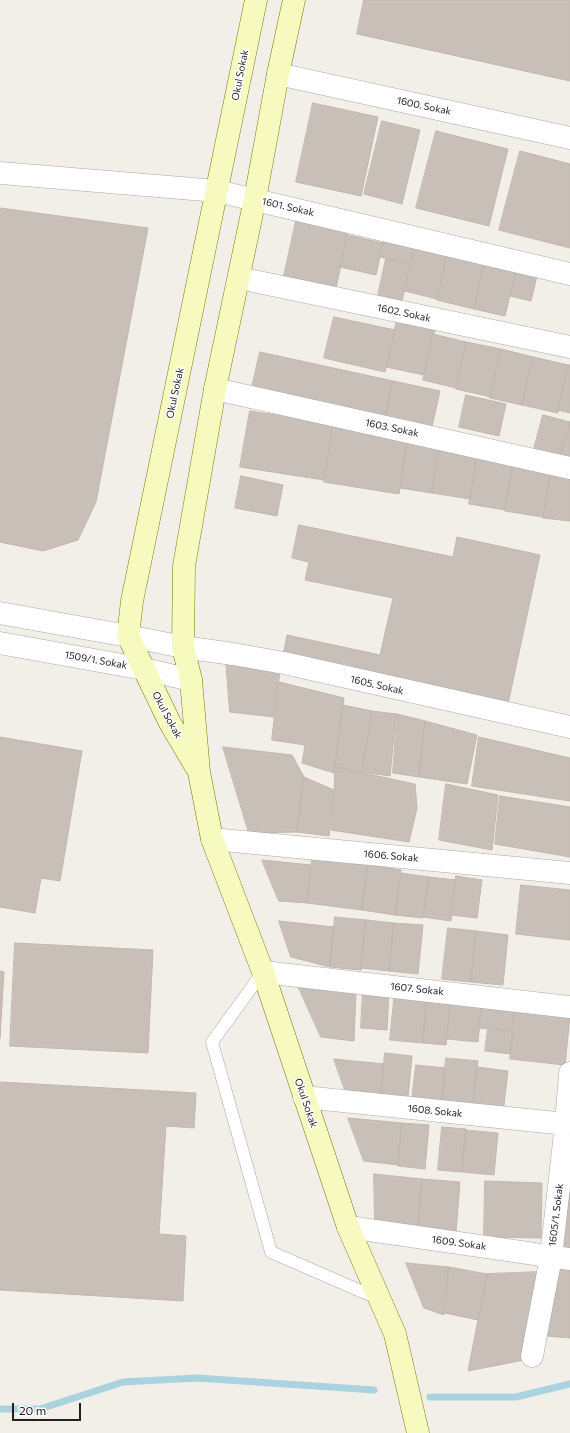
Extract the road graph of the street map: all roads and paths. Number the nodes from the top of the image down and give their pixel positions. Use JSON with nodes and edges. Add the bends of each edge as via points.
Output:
{"nodes":[{"id":1,"x":256,"y":0,"type":"edge"},
{"id":2,"x":294,"y":0,"type":"edge"},
{"id":3,"x":278,"y":74,"type":"junction"},
{"id":4,"x":570,"y":138,"type":"edge"},
{"id":5,"x":0,"y":173,"type":"edge"},
{"id":6,"x":217,"y":191,"type":"junction"},
{"id":7,"x":255,"y":199,"type":"junction"},
{"id":8,"x":570,"y":274,"type":"edge"},
{"id":9,"x":238,"y":278,"type":"junction"},
{"id":10,"x":570,"y":348,"type":"edge"},
{"id":11,"x":215,"y":389,"type":"junction"},
{"id":12,"x":570,"y":468,"type":"edge"},
{"id":13,"x":0,"y":613,"type":"edge"},
{"id":14,"x":128,"y":636,"type":"junction"},
{"id":15,"x":0,"y":644,"type":"edge"},
{"id":16,"x":183,"y":647,"type":"junction"},
{"id":17,"x":144,"y":669,"type":"junction"},
{"id":18,"x":191,"y":680,"type":"junction"},
{"id":19,"x":570,"y":728,"type":"edge"},
{"id":20,"x":199,"y":772,"type":"junction"},
{"id":21,"x":212,"y":839,"type":"junction"},
{"id":22,"x":570,"y":873,"type":"edge"},
{"id":23,"x":263,"y":972,"type":"junction"},
{"id":24,"x":570,"y":1007,"type":"edge"},
{"id":25,"x":570,"y":1073,"type":"edge"},
{"id":26,"x":304,"y":1097,"type":"junction"},
{"id":27,"x":566,"y":1124,"type":"junction"},
{"id":28,"x":348,"y":1227,"type":"junction"},
{"id":29,"x":560,"y":1258,"type":"edge"},
{"id":30,"x":380,"y":1299,"type":"junction"},
{"id":31,"x":532,"y":1356,"type":"dead end"},
{"id":32,"x":418,"y":1433,"type":"edge"}],
"edges":[{"from":1,"to":6,"type":"main road","name":"Okul Sokak"},
{"from":2,"to":3,"type":"main road","name":"Okul Sokak"},
{"from":3,"to":4,"type":"street","name":"1600. Sokak"},
{"from":3,"to":7,"type":"main road","name":"Okul Sokak"},
{"from":5,"to":6,"type":"street","name":"1601. Sokak"},
{"from":6,"to":7,"type":"street","name":"1601. Sokak"},
{"from":6,"to":14,"type":"main road","name":"Okul Sokak","via":[[132,601]]},
{"from":7,"to":8,"type":"street","name":"1601. Sokak"},
{"from":7,"to":9,"type":"main road","name":"Okul Sokak"},
{"from":9,"to":10,"type":"street","name":"1602. Sokak"},
{"from":9,"to":11,"type":"main road","name":"Okul Sokak"},
{"from":11,"to":12,"type":"street","name":"1603. Sokak"},
{"from":11,"to":16,"type":"main road","name":"Okul Sokak","via":[[184,566]]},
{"from":13,"to":14,"type":"street"},
{"from":14,"to":16,"type":"street"},
{"from":14,"to":17,"type":"main road","name":"Okul Sokak"},
{"from":15,"to":17,"type":"street","name":"1509/1. Sokak"},
{"from":16,"to":18,"type":"main road","name":"Okul Sokak"},
{"from":16,"to":19,"type":"street","name":"1605. Sokak","via":[[284,663]]},
{"from":17,"to":18,"type":"street","name":"1509/1. Sokak"},
{"from":17,"to":20,"type":"main road","name":"Okul Sokak","via":[[170,723]]},
{"from":18,"to":20,"type":"main road","name":"Okul Sokak"},
{"from":20,"to":21,"type":"main road","name":"Okul Sokak"},
{"from":21,"to":22,"type":"street","name":"1606. Sokak"},
{"from":21,"to":23,"type":"main road","name":"Okul Sokak"},
{"from":23,"to":24,"type":"street","name":"1607. Sokak"},
{"from":23,"to":26,"type":"main road","name":"Okul Sokak"},
{"from":23,"to":30,"type":"lane","via":[[212,1042],[271,1252]]},
{"from":25,"to":27,"type":"street","name":"1605/1. Sokak"},
{"from":26,"to":27,"type":"street","name":"1608. Sokak"},
{"from":26,"to":28,"type":"main road","name":"Okul Sokak"},
{"from":27,"to":29,"type":"street","name":"1605/1. Sokak"},
{"from":28,"to":29,"type":"street","name":"1609. Sokak"},
{"from":28,"to":30,"type":"main road","name":"Okul Sokak"},
{"from":29,"to":31,"type":"street","name":"1605/1. Sokak"},
{"from":30,"to":32,"type":"main road","name":"Okul Sokak","via":[[395,1334]]}]}
